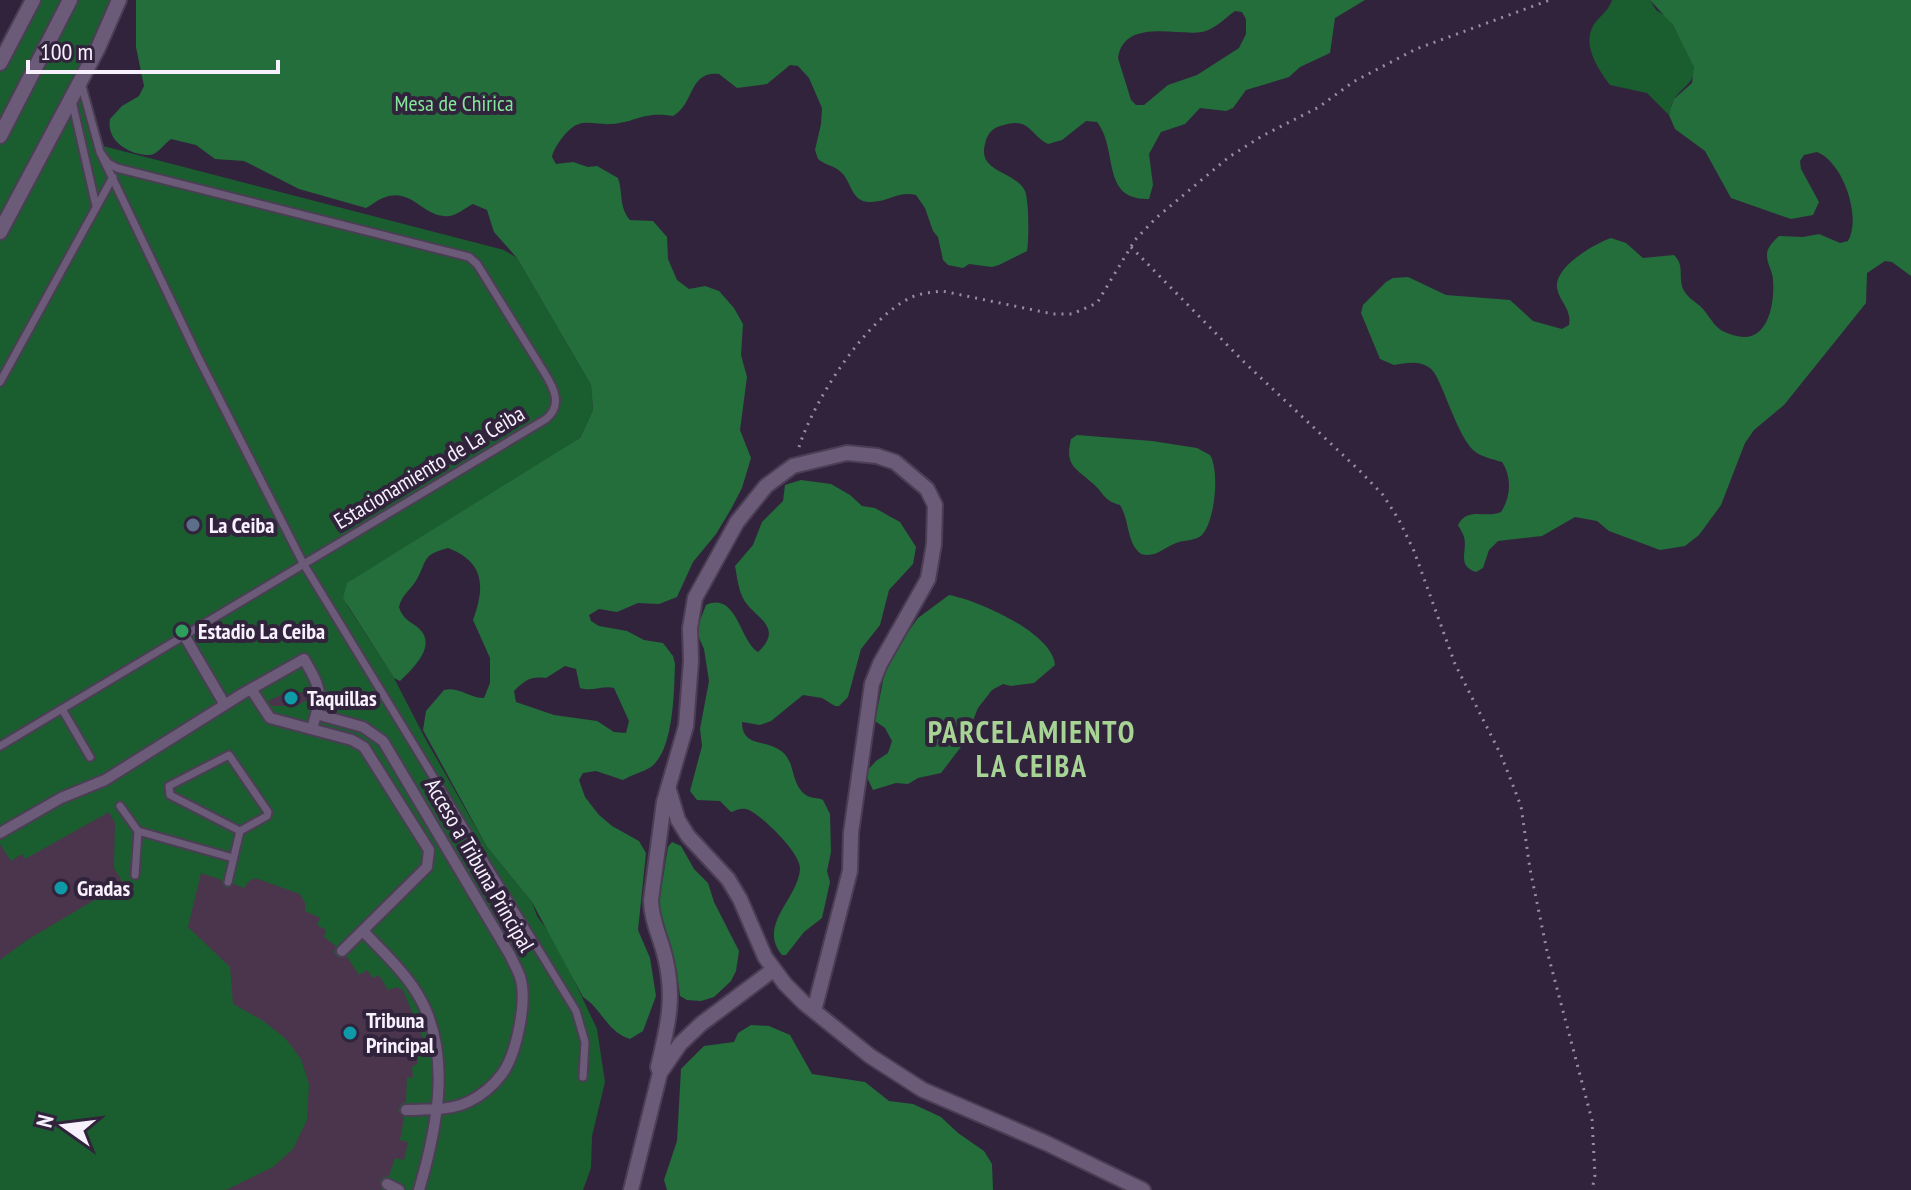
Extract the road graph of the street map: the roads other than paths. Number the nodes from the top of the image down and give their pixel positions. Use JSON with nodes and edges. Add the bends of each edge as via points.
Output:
{"nodes":[{"id":1,"x":33,"y":0,"type":"edge"},
{"id":2,"x":70,"y":0,"type":"edge"},
{"id":3,"x":119,"y":0,"type":"edge"},
{"id":4,"x":0,"y":63,"type":"edge"},
{"id":5,"x":81,"y":81,"type":"junction"},
{"id":6,"x":71,"y":99,"type":"junction"},
{"id":7,"x":0,"y":136,"type":"edge"},
{"id":8,"x":100,"y":152,"type":"junction"},
{"id":9,"x":117,"y":168,"type":"junction"},
{"id":10,"x":112,"y":178,"type":"junction"},
{"id":11,"x":96,"y":207,"type":"junction"},
{"id":12,"x":0,"y":232,"type":"edge"},
{"id":13,"x":0,"y":382,"type":"edge"},
{"id":14,"x":303,"y":563,"type":"junction"},
{"id":15,"x":184,"y":635,"type":"junction"},
{"id":16,"x":251,"y":689,"type":"junction"},
{"id":17,"x":225,"y":705,"type":"junction"},
{"id":18,"x":62,"y":709,"type":"junction"},
{"id":19,"x":316,"y":714,"type":"junction"},
{"id":20,"x":312,"y":729,"type":"junction"},
{"id":21,"x":0,"y":746,"type":"edge"},
{"id":22,"x":90,"y":757,"type":"dead end"},
{"id":23,"x":669,"y":790,"type":"junction"},
{"id":24,"x":120,"y":806,"type":"dead end"},
{"id":25,"x":138,"y":831,"type":"junction"},
{"id":26,"x":240,"y":831,"type":"junction"},
{"id":27,"x":0,"y":833,"type":"edge"},
{"id":28,"x":233,"y":858,"type":"junction"},
{"id":29,"x":135,"y":875,"type":"dead end"},
{"id":30,"x":228,"y":882,"type":"dead end"},
{"id":31,"x":363,"y":931,"type":"junction"},
{"id":32,"x":342,"y":951,"type":"dead end"},
{"id":33,"x":773,"y":970,"type":"junction"},
{"id":34,"x":814,"y":1011,"type":"junction"},
{"id":35,"x":660,"y":1073,"type":"junction"},
{"id":36,"x":583,"y":1077,"type":"dead end"},
{"id":37,"x":436,"y":1109,"type":"junction"},
{"id":38,"x":406,"y":1110,"type":"dead end"},
{"id":39,"x":387,"y":1184,"type":"dead end"},
{"id":40,"x":399,"y":1190,"type":"edge"},
{"id":41,"x":419,"y":1190,"type":"edge"},
{"id":42,"x":631,"y":1190,"type":"edge"},
{"id":43,"x":1143,"y":1190,"type":"edge"}],
"edges":[{"from":1,"to":4,"type":"street"},
{"from":2,"to":7,"type":"street"},
{"from":3,"to":5,"type":"street"},
{"from":5,"to":6,"type":"street"},
{"from":5,"to":8,"type":"lane"},
{"from":6,"to":11,"type":"lane"},
{"from":6,"to":12,"type":"street"},
{"from":8,"to":9,"type":"lane","name":"Estacionamiento de La Ceiba"},
{"from":8,"to":10,"type":"lane"},
{"from":9,"to":10,"type":"lane"},
{"from":9,"to":14,"type":"lane","name":"Estacionamiento de La Ceiba","via":[[469,257],[553,386],[555,408],[546,419]]},
{"from":10,"to":11,"type":"lane"},
{"from":10,"to":14,"type":"lane"},
{"from":11,"to":13,"type":"lane"},
{"from":14,"to":15,"type":"lane","name":"Estacionamiento de La Ceiba"},
{"from":14,"to":36,"type":"lane","via":[[576,1011],[585,1042]]},
{"from":15,"to":17,"type":"street"},
{"from":15,"to":18,"type":"lane","name":"Estacionamiento de La Ceiba"},
{"from":16,"to":17,"type":"street"},
{"from":16,"to":19,"type":"street","via":[[304,659],[320,688]]},
{"from":16,"to":20,"type":"street","name":"Acceso a Tribuna Principal","via":[[270,718]]},
{"from":17,"to":27,"type":"street","via":[[105,780]]},
{"from":18,"to":21,"type":"lane","name":"Estacionamiento de La Ceiba"},
{"from":18,"to":22,"type":"lane"},
{"from":19,"to":20,"type":"street"},
{"from":19,"to":37,"type":"street","name":"Acceso a Tribuna Principal","via":[[363,727],[383,741],[520,977],[518,1027],[502,1073],[468,1102]]},
{"from":20,"to":31,"type":"street","name":"Acceso a Tribuna Principal","via":[[364,747],[429,850],[427,867]]},
{"from":23,"to":33,"type":"street","via":[[678,820],[728,879]]},
{"from":23,"to":34,"type":"street","via":[[690,699],[695,598],[737,522],[766,486],[793,466],[847,453],[895,462],[927,489],[935,505],[928,579],[872,684],[850,871]]},
{"from":23,"to":35,"type":"street","via":[[651,900],[671,990]]},
{"from":24,"to":25,"type":"lane"},
{"from":25,"to":28,"type":"lane"},
{"from":25,"to":29,"type":"lane"},
{"from":26,"to":26,"type":"lane","via":[[170,795],[169,786],[229,755],[268,812]]},
{"from":26,"to":28,"type":"lane"},
{"from":28,"to":30,"type":"lane"},
{"from":31,"to":32,"type":"street","name":"Acceso a Tribuna Principal"},
{"from":31,"to":37,"type":"street","via":[[413,987],[427,1015],[439,1055]]},
{"from":33,"to":34,"type":"street"},
{"from":33,"to":35,"type":"street","via":[[701,1024]]},
{"from":34,"to":43,"type":"street","via":[[923,1090]]},
{"from":35,"to":42,"type":"street"},
{"from":37,"to":38,"type":"street","name":"Acceso a Tribuna Principal"},
{"from":37,"to":41,"type":"street"},
{"from":39,"to":40,"type":"street"}]}
